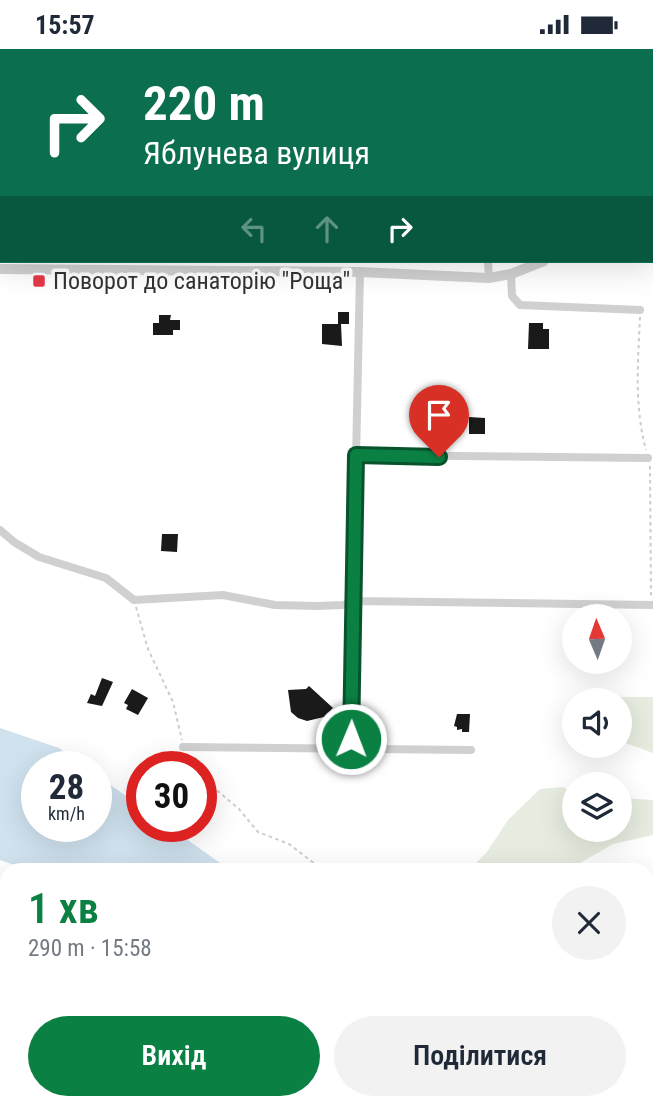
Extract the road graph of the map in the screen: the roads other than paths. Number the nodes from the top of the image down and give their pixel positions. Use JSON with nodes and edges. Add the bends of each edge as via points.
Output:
{"nodes":[{"id":1,"x":488,"y":263,"type":"edge"},
{"id":2,"x":539,"y":263,"type":"edge"},
{"id":3,"x":0,"y":269,"type":"edge"},
{"id":4,"x":360,"y":272,"type":"junction"},
{"id":5,"x":511,"y":274,"type":"junction"},
{"id":6,"x":489,"y":278,"type":"junction"},
{"id":7,"x":640,"y":310,"type":"dead end"},
{"id":8,"x":356,"y":455,"type":"junction"},
{"id":9,"x":648,"y":458,"type":"dead end"},
{"id":10,"x":0,"y":530,"type":"edge"},
{"id":11,"x":353,"y":601,"type":"junction"},
{"id":12,"x":653,"y":605,"type":"edge"},
{"id":13,"x":183,"y":747,"type":"road end"},
{"id":14,"x":352,"y":747,"type":"junction"},
{"id":15,"x":471,"y":750,"type":"dead end"}],
"edges":[{"from":1,"to":6,"type":"street"},
{"from":2,"to":5,"type":"street"},
{"from":3,"to":4,"type":"street"},
{"from":4,"to":6,"type":"street"},
{"from":4,"to":8,"type":"street"},
{"from":5,"to":6,"type":"street"},
{"from":5,"to":7,"type":"street","via":[[512,296],[520,305]]},
{"from":8,"to":9,"type":"street"},
{"from":8,"to":11,"type":"street"},
{"from":10,"to":11,"type":"street","via":[[39,557],[106,578],[134,600],[223,595],[275,605],[344,605]]},
{"from":11,"to":12,"type":"street"},
{"from":11,"to":14,"type":"street"},
{"from":13,"to":14,"type":"street"},
{"from":14,"to":15,"type":"street"}]}
